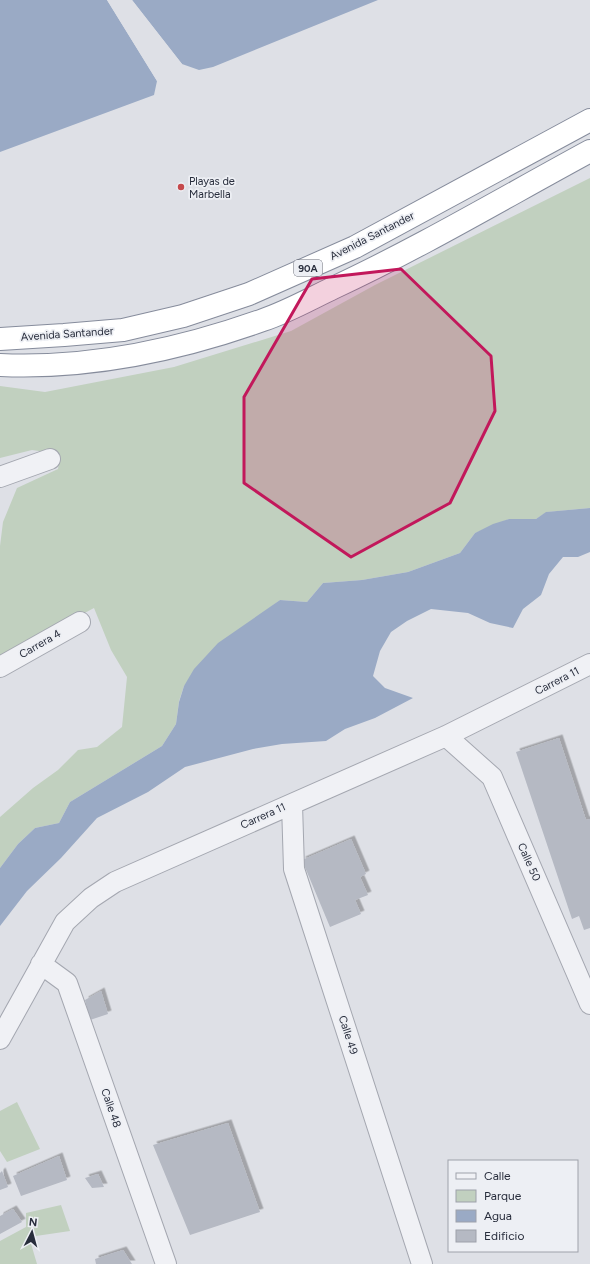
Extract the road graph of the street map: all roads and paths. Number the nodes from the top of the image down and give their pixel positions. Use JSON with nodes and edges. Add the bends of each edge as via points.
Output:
{"nodes":[{"id":1,"x":590,"y":120,"type":"edge"},
{"id":2,"x":590,"y":151,"type":"edge"},
{"id":3,"x":0,"y":338,"type":"edge"},
{"id":4,"x":0,"y":365,"type":"edge"},
{"id":5,"x":50,"y":459,"type":"dead end"},
{"id":6,"x":0,"y":477,"type":"edge"},
{"id":7,"x":80,"y":622,"type":"dead end"},
{"id":8,"x":590,"y":664,"type":"edge"},
{"id":9,"x":0,"y":667,"type":"edge"},
{"id":10,"x":446,"y":736,"type":"junction"},
{"id":11,"x":292,"y":804,"type":"junction"},
{"id":12,"x":41,"y":964,"type":"junction"},
{"id":13,"x":588,"y":991,"type":"edge"},
{"id":14,"x":0,"y":1039,"type":"edge"},
{"id":15,"x":166,"y":1264,"type":"edge"},
{"id":16,"x":422,"y":1264,"type":"edge"}],
"edges":[{"from":1,"to":3,"type":"highway","name":"Avenida Santander","number":"90A","via":[[355,247],[249,294],[184,316],[123,330]]},
{"from":2,"to":4,"type":"highway","number":"90A","via":[[376,268],[265,320],[192,343],[127,358],[65,364]]},
{"from":5,"to":6,"type":"street"},
{"from":7,"to":9,"type":"street","name":"Carrera 4"},
{"from":8,"to":10,"type":"street","name":"Carrera 11"},
{"from":10,"to":11,"type":"street","name":"Carrera 11"},
{"from":10,"to":13,"type":"street","name":"Calle 50","via":[[492,778]]},
{"from":11,"to":12,"type":"street","name":"Carrera 11","via":[[115,882],[91,898],[64,922]]},
{"from":11,"to":16,"type":"street","name":"Calle 49","via":[[294,869]]},
{"from":12,"to":14,"type":"street","name":"Carrera 11"},
{"from":12,"to":15,"type":"street","name":"Calle 48","via":[[67,983]]}]}
